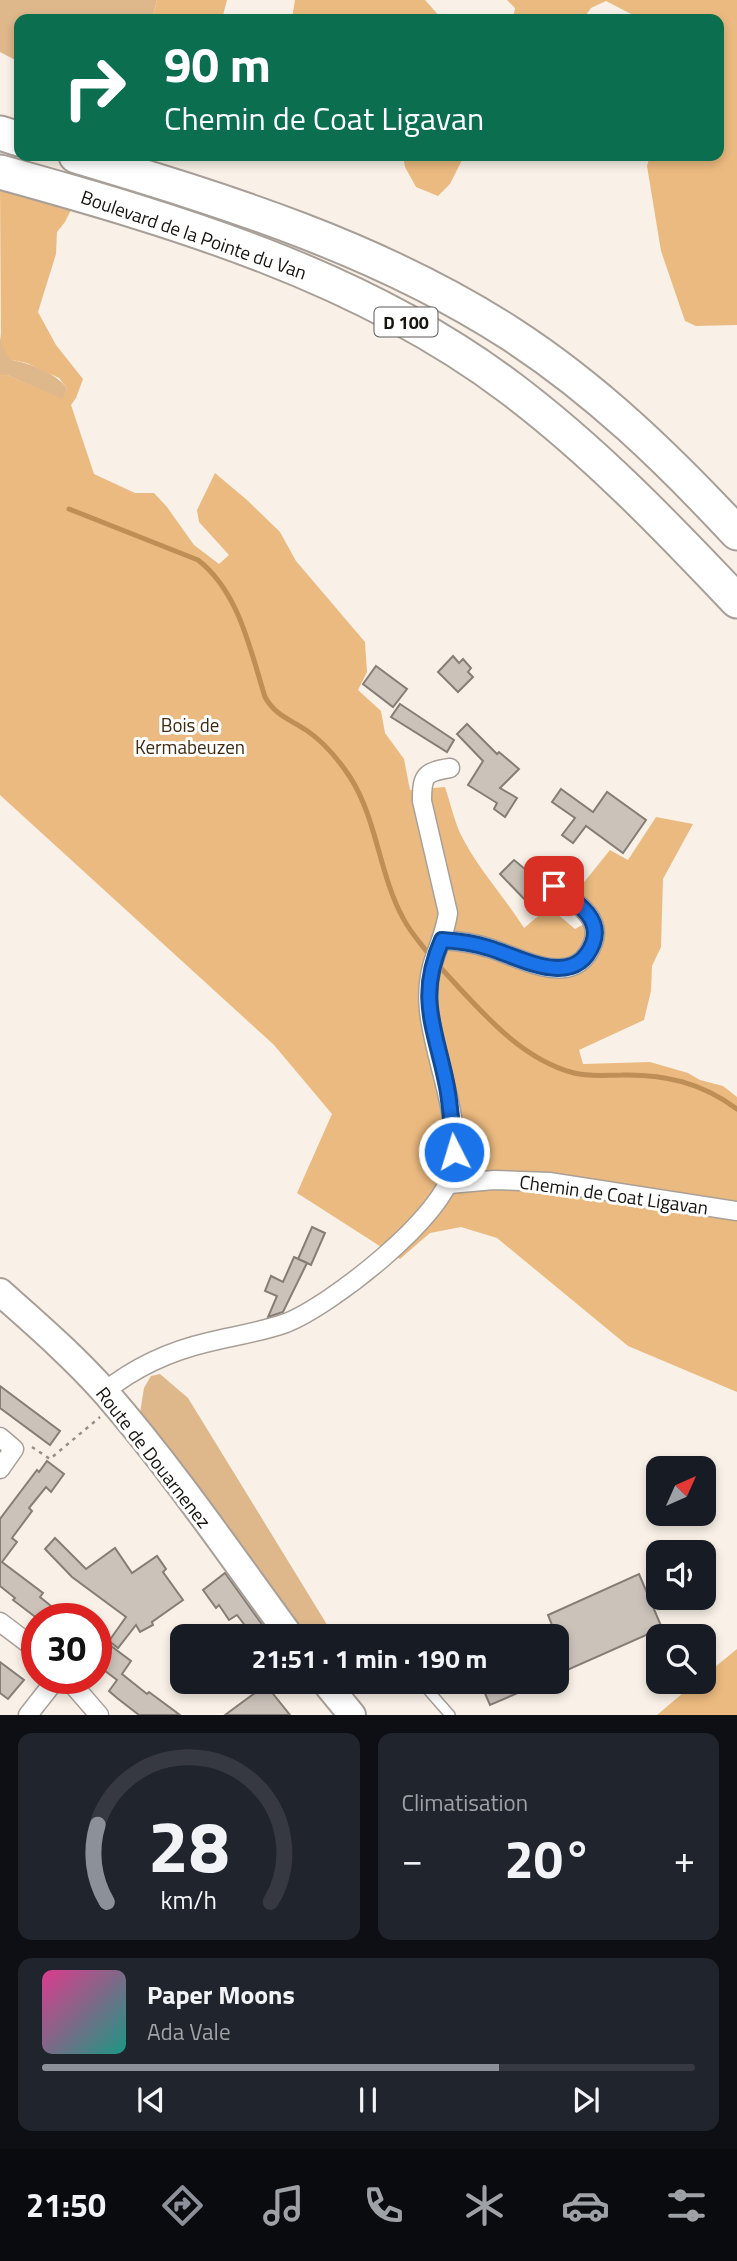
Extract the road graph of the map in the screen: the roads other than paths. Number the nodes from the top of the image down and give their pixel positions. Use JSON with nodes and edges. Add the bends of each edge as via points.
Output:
{"nodes":[{"id":1,"x":92,"y":161,"type":"edge"},
{"id":2,"x":0,"y":172,"type":"edge"},
{"id":3,"x":737,"y":533,"type":"edge"},
{"id":4,"x":737,"y":601,"type":"edge"},
{"id":5,"x":450,"y":768,"type":"dead end"},
{"id":6,"x":554,"y":886,"type":"dead end"},
{"id":7,"x":436,"y":953,"type":"junction"},
{"id":8,"x":449,"y":1184,"type":"junction"},
{"id":9,"x":737,"y":1211,"type":"edge"},
{"id":10,"x":0,"y":1292,"type":"edge"},
{"id":11,"x":109,"y":1398,"type":"junction"},
{"id":12,"x":7,"y":1443,"type":"edge"},
{"id":13,"x":0,"y":1469,"type":"edge"},
{"id":14,"x":0,"y":1622,"type":"edge"},
{"id":15,"x":281,"y":1624,"type":"edge"},
{"id":16,"x":21,"y":1638,"type":"edge"},
{"id":17,"x":44,"y":1694,"type":"edge"},
{"id":18,"x":81,"y":1694,"type":"edge"},
{"id":19,"x":335,"y":1694,"type":"edge"},
{"id":20,"x":432,"y":1694,"type":"edge"},
{"id":21,"x":28,"y":1715,"type":"edge"},
{"id":22,"x":99,"y":1715,"type":"edge"},
{"id":23,"x":352,"y":1715,"type":"edge"},
{"id":24,"x":450,"y":1715,"type":"edge"}],
"edges":[{"from":1,"to":3,"type":"highway","name":"Boulevard de la Pointe du Van","number":"D 100","via":[[222,201],[378,261],[510,333],[611,408]]},
{"from":2,"to":4,"type":"highway","name":"Boulevard de la Pointe du Van","number":"D 100","via":[[130,208],[302,270],[451,347],[578,443],[672,531]]},
{"from":5,"to":7,"type":"street","via":[[429,774],[422,782],[422,801],[447,903],[447,922]]},
{"from":6,"to":7,"type":"street","via":[[588,912],[594,925],[596,934],[588,953],[575,964],[559,969],[488,947]]},
{"from":7,"to":8,"type":"street","via":[[429,981],[429,1011],[452,1121]]},
{"from":8,"to":9,"type":"street","name":"Chemin de Coat Ligavan","via":[[549,1182]]},
{"from":8,"to":11,"type":"street","via":[[397,1244],[318,1307],[272,1327],[169,1354],[135,1370]]},
{"from":10,"to":11,"type":"main road","name":"Route de Douarnenez"},
{"from":11,"to":15,"type":"main road","name":"Route de Douarnenez"},
{"from":12,"to":13,"type":"street"},
{"from":14,"to":16,"type":"street"},
{"from":17,"to":21,"type":"street"},
{"from":18,"to":22,"type":"street"},
{"from":19,"to":23,"type":"main road"},
{"from":20,"to":24,"type":"lane"}]}
